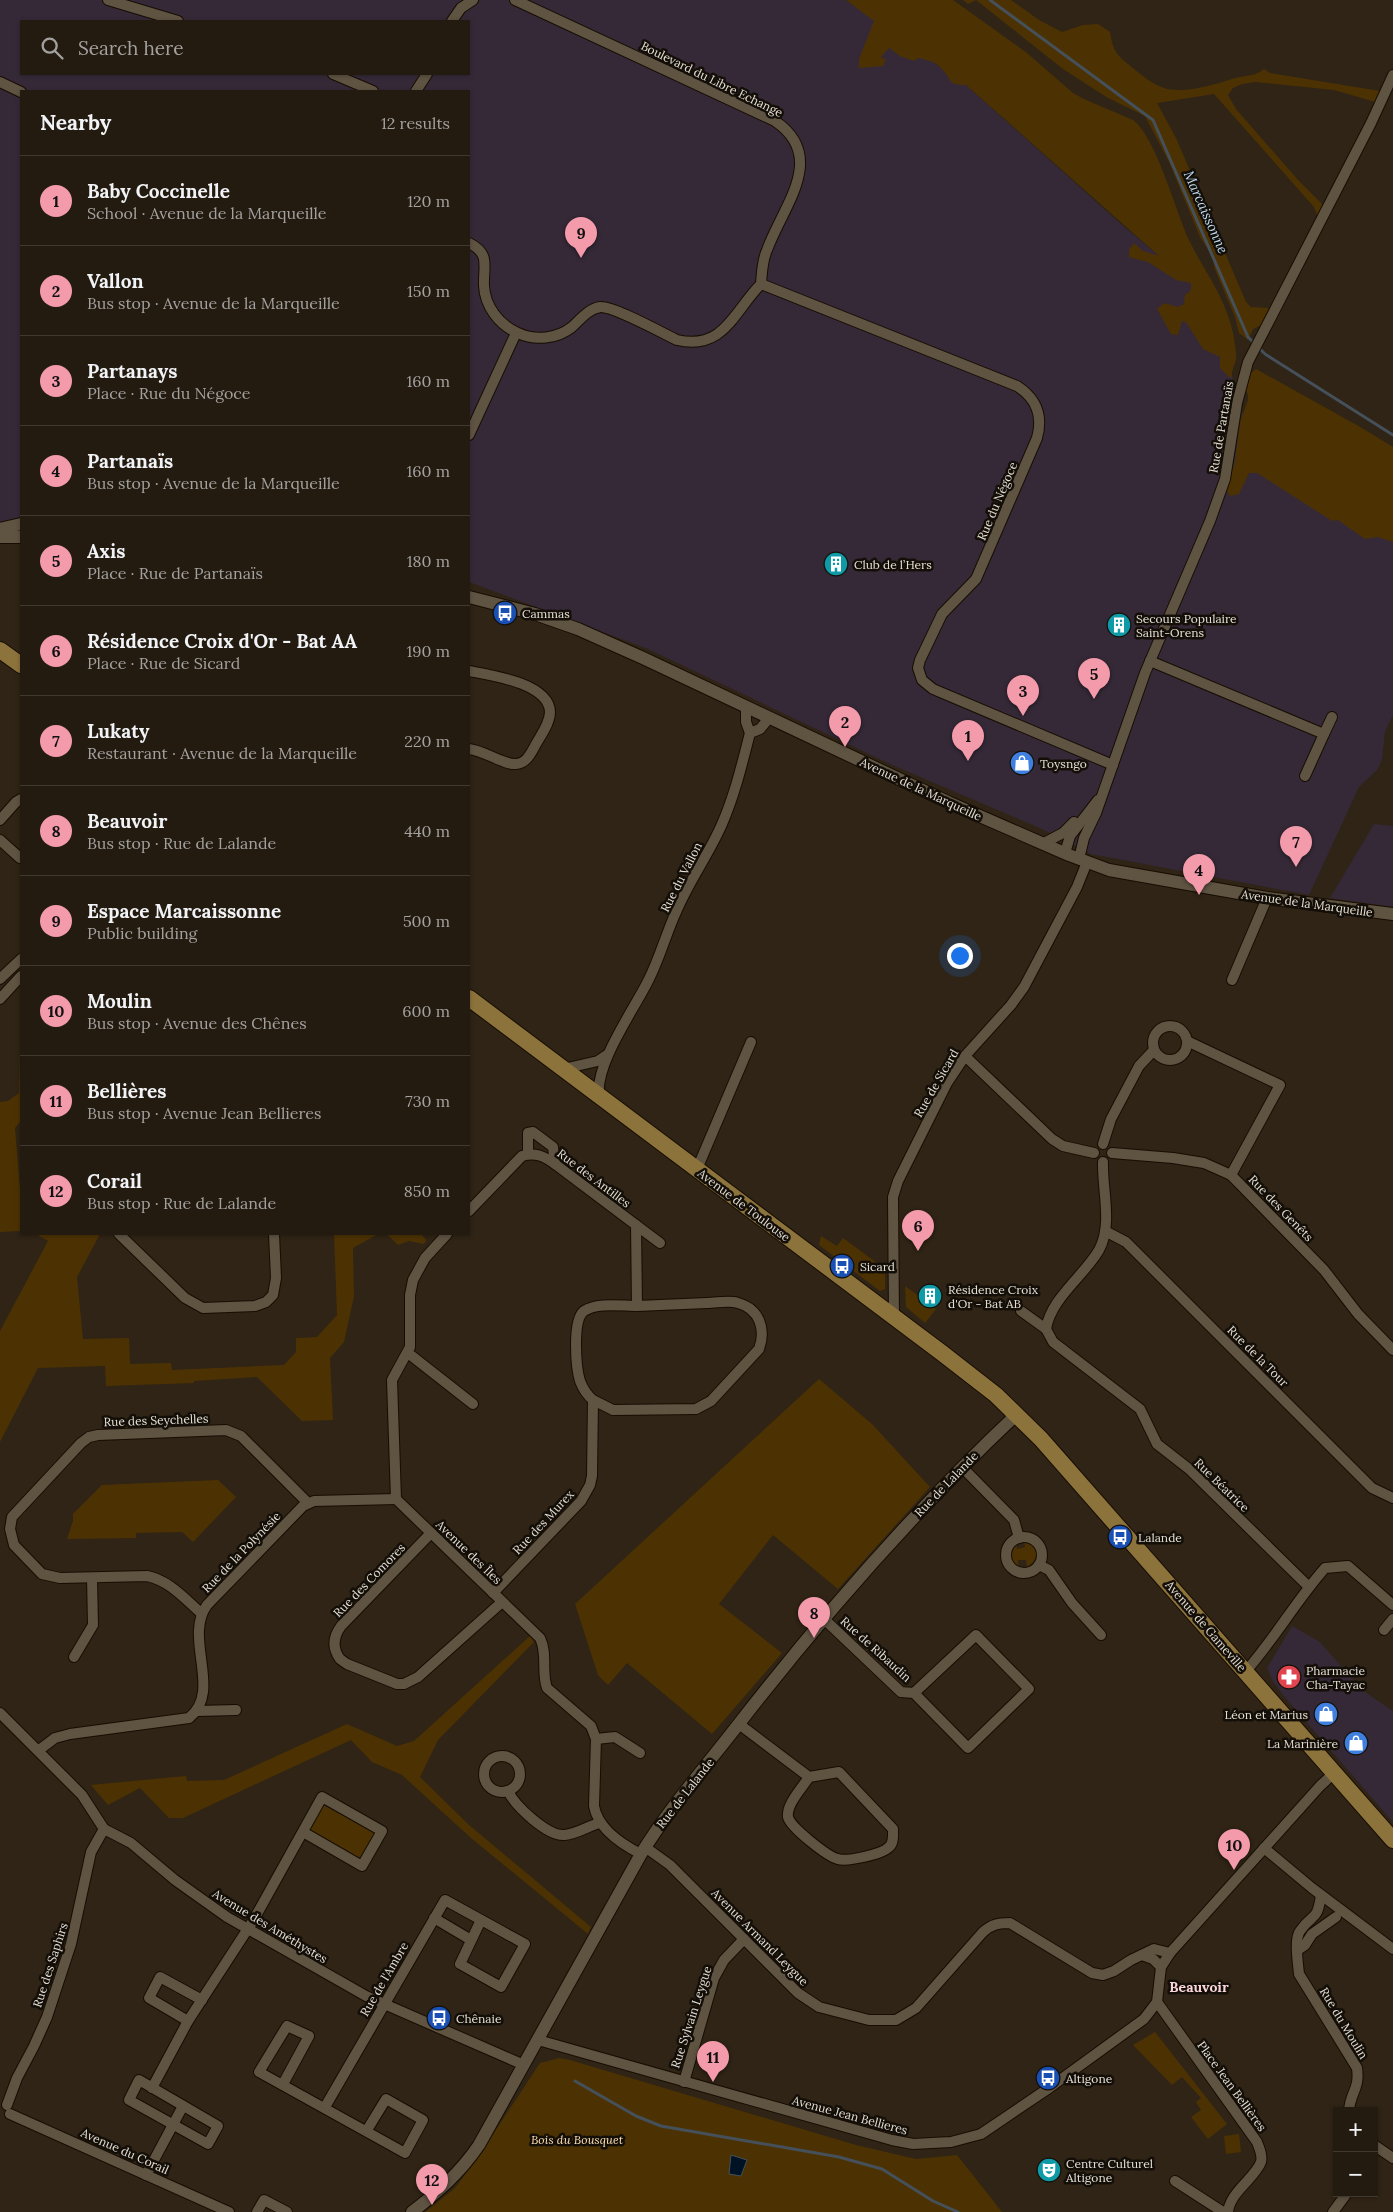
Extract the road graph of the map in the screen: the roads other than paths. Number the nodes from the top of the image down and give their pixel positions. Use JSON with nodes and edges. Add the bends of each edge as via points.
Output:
{"nodes":[{"id":1,"x":108,"y":0,"type":"edge"},
{"id":2,"x":473,"y":0,"type":"edge"},
{"id":3,"x":515,"y":0,"type":"edge"},
{"id":4,"x":175,"y":20,"type":"edge"},
{"id":5,"x":453,"y":20,"type":"edge"},
{"id":6,"x":335,"y":75,"type":"edge"},
{"id":7,"x":425,"y":75,"type":"edge"},
{"id":8,"x":1393,"y":75,"type":"edge"},
{"id":9,"x":0,"y":82,"type":"edge"},
{"id":10,"x":371,"y":90,"type":"edge"},
{"id":11,"x":417,"y":90,"type":"edge"},
{"id":12,"x":20,"y":92,"type":"edge"},
{"id":13,"x":470,"y":244,"type":"edge"},
{"id":14,"x":761,"y":284,"type":"junction"},
{"id":15,"x":516,"y":333,"type":"junction"},
{"id":16,"x":470,"y":433,"type":"edge"},
{"id":17,"x":20,"y":524,"type":"edge"},
{"id":18,"x":0,"y":529,"type":"edge"},
{"id":19,"x":20,"y":537,"type":"edge"},
{"id":20,"x":0,"y":538,"type":"edge"},
{"id":21,"x":470,"y":598,"type":"edge"},
{"id":22,"x":0,"y":650,"type":"edge"},
{"id":23,"x":1150,"y":661,"type":"junction"},
{"id":24,"x":0,"y":663,"type":"edge"},
{"id":25,"x":20,"y":664,"type":"edge"},
{"id":26,"x":470,"y":671,"type":"edge"},
{"id":27,"x":20,"y":674,"type":"edge"},
{"id":28,"x":746,"y":707,"type":"junction"},
{"id":29,"x":1332,"y":717,"type":"dead end"},
{"id":30,"x":769,"y":718,"type":"junction"},
{"id":31,"x":750,"y":733,"type":"junction"},
{"id":32,"x":1324,"y":734,"type":"junction"},
{"id":33,"x":470,"y":749,"type":"edge"},
{"id":34,"x":1113,"y":765,"type":"junction"},
{"id":35,"x":1305,"y":776,"type":"dead end"},
{"id":36,"x":1102,"y":796,"type":"junction"},
{"id":37,"x":20,"y":800,"type":"edge"},
{"id":38,"x":1092,"y":807,"type":"junction"},
{"id":39,"x":0,"y":820,"type":"edge"},
{"id":40,"x":0,"y":840,"type":"edge"},
{"id":41,"x":1044,"y":843,"type":"junction"},
{"id":42,"x":1065,"y":853,"type":"junction"},
{"id":43,"x":20,"y":858,"type":"edge"},
{"id":44,"x":1083,"y":861,"type":"junction"},
{"id":45,"x":1267,"y":898,"type":"junction"},
{"id":46,"x":1393,"y":914,"type":"edge"},
{"id":47,"x":20,"y":960,"type":"edge"},
{"id":48,"x":20,"y":977,"type":"edge"},
{"id":49,"x":0,"y":979,"type":"edge"},
{"id":50,"x":1232,"y":980,"type":"dead end"},
{"id":51,"x":0,"y":999,"type":"edge"},
{"id":52,"x":470,"y":999,"type":"edge"},
{"id":53,"x":1187,"y":1041,"type":"junction"},
{"id":54,"x":751,"y":1042,"type":"dead end"},
{"id":55,"x":1154,"y":1050,"type":"junction"},
{"id":56,"x":607,"y":1055,"type":"junction"},
{"id":57,"x":965,"y":1056,"type":"junction"},
{"id":58,"x":563,"y":1069,"type":"junction"},
{"id":59,"x":599,"y":1096,"type":"junction"},
{"id":60,"x":1103,"y":1144,"type":"junction"},
{"id":61,"x":1094,"y":1153,"type":"junction"},
{"id":62,"x":1112,"y":1153,"type":"junction"},
{"id":63,"x":528,"y":1154,"type":"junction"},
{"id":64,"x":1103,"y":1162,"type":"junction"},
{"id":65,"x":554,"y":1164,"type":"junction"},
{"id":66,"x":697,"y":1170,"type":"junction"},
{"id":67,"x":1231,"y":1175,"type":"junction"},
{"id":68,"x":470,"y":1210,"type":"edge"},
{"id":69,"x":636,"y":1225,"type":"junction"},
{"id":70,"x":1105,"y":1230,"type":"junction"},
{"id":71,"x":120,"y":1235,"type":"edge"},
{"id":72,"x":274,"y":1235,"type":"edge"},
{"id":73,"x":446,"y":1235,"type":"edge"},
{"id":74,"x":660,"y":1243,"type":"dead end"},
{"id":75,"x":637,"y":1306,"type":"junction"},
{"id":76,"x":1021,"y":1310,"type":"dead end"},
{"id":77,"x":894,"y":1316,"type":"junction"},
{"id":78,"x":1046,"y":1329,"type":"junction"},
{"id":79,"x":1393,"y":1350,"type":"edge"},
{"id":80,"x":408,"y":1352,"type":"junction"},
{"id":81,"x":593,"y":1400,"type":"junction"},
{"id":82,"x":473,"y":1404,"type":"dead end"},
{"id":83,"x":1017,"y":1414,"type":"junction"},
{"id":84,"x":962,"y":1468,"type":"junction"},
{"id":85,"x":396,"y":1498,"type":"junction"},
{"id":86,"x":1393,"y":1498,"type":"edge"},
{"id":87,"x":308,"y":1503,"type":"junction"},
{"id":88,"x":431,"y":1533,"type":"junction"},
{"id":89,"x":1019,"y":1538,"type":"junction"},
{"id":90,"x":1039,"y":1565,"type":"junction"},
{"id":91,"x":92,"y":1578,"type":"junction"},
{"id":92,"x":1308,"y":1587,"type":"junction"},
{"id":93,"x":493,"y":1593,"type":"junction"},
{"id":94,"x":502,"y":1602,"type":"junction"},
{"id":95,"x":1393,"y":1605,"type":"edge"},
{"id":96,"x":201,"y":1614,"type":"junction"},
{"id":97,"x":823,"y":1618,"type":"junction"},
{"id":98,"x":1393,"y":1619,"type":"edge"},
{"id":99,"x":1384,"y":1630,"type":"dead end"},
{"id":100,"x":1101,"y":1635,"type":"dead end"},
{"id":101,"x":74,"y":1657,"type":"dead end"},
{"id":102,"x":1246,"y":1671,"type":"junction"},
{"id":103,"x":914,"y":1694,"type":"junction"},
{"id":104,"x":236,"y":1710,"type":"dead end"},
{"id":105,"x":198,"y":1711,"type":"junction"},
{"id":106,"x":0,"y":1713,"type":"edge"},
{"id":107,"x":739,"y":1724,"type":"junction"},
{"id":108,"x":596,"y":1739,"type":"junction"},
{"id":109,"x":39,"y":1750,"type":"junction"},
{"id":110,"x":640,"y":1753,"type":"dead end"},
{"id":111,"x":1334,"y":1773,"type":"junction"},
{"id":112,"x":809,"y":1777,"type":"junction"},
{"id":113,"x":508,"y":1791,"type":"dead end"},
{"id":114,"x":599,"y":1823,"type":"junction"},
{"id":115,"x":104,"y":1829,"type":"junction"},
{"id":116,"x":303,"y":1832,"type":"junction"},
{"id":117,"x":1393,"y":1840,"type":"edge"},
{"id":118,"x":1264,"y":1848,"type":"junction"},
{"id":119,"x":643,"y":1851,"type":"junction"},
{"id":120,"x":1321,"y":1895,"type":"junction"},
{"id":121,"x":1319,"y":1913,"type":"junction"},
{"id":122,"x":1336,"y":1917,"type":"junction"},
{"id":123,"x":434,"y":1918,"type":"junction"},
{"id":124,"x":1353,"y":1919,"type":"junction"},
{"id":125,"x":482,"y":1920,"type":"junction"},
{"id":126,"x":248,"y":1930,"type":"junction"},
{"id":127,"x":744,"y":1939,"type":"junction"},
{"id":128,"x":471,"y":1940,"type":"junction"},
{"id":129,"x":1299,"y":1949,"type":"junction"},
{"id":130,"x":1393,"y":1949,"type":"edge"},
{"id":131,"x":1170,"y":1953,"type":"junction"},
{"id":132,"x":1142,"y":1955,"type":"junction"},
{"id":133,"x":1161,"y":1967,"type":"junction"},
{"id":134,"x":202,"y":2000,"type":"junction"},
{"id":135,"x":1157,"y":2002,"type":"junction"},
{"id":136,"x":384,"y":2004,"type":"junction"},
{"id":137,"x":188,"y":2021,"type":"junction"},
{"id":138,"x":538,"y":2040,"type":"junction"},
{"id":139,"x":524,"y":2065,"type":"junction"},
{"id":140,"x":684,"y":2082,"type":"junction"},
{"id":141,"x":283,"y":2084,"type":"junction"},
{"id":142,"x":152,"y":2088,"type":"junction"},
{"id":143,"x":183,"y":2106,"type":"junction"},
{"id":144,"x":1349,"y":2107,"type":"edge"},
{"id":145,"x":325,"y":2108,"type":"junction"},
{"id":146,"x":4,"y":2110,"type":"edge"},
{"id":147,"x":172,"y":2125,"type":"junction"},
{"id":148,"x":367,"y":2130,"type":"junction"},
{"id":149,"x":1378,"y":2151,"type":"edge"},
{"id":150,"x":1393,"y":2158,"type":"edge"},
{"id":151,"x":146,"y":2175,"type":"junction"},
{"id":152,"x":1175,"y":2181,"type":"dead end"},
{"id":153,"x":1344,"y":2197,"type":"edge"},
{"id":154,"x":229,"y":2212,"type":"edge"},
{"id":155,"x":257,"y":2212,"type":"edge"},
{"id":156,"x":287,"y":2212,"type":"edge"},
{"id":157,"x":412,"y":2212,"type":"edge"},
{"id":158,"x":1223,"y":2212,"type":"edge"},
{"id":159,"x":1228,"y":2212,"type":"edge"},
{"id":160,"x":1333,"y":2212,"type":"edge"}],
"edges":[{"from":1,"to":4,"type":"street"},
{"from":2,"to":5,"type":"street","via":[[461,8]]},
{"from":3,"to":14,"type":"street","name":"Boulevard du Libre Echange","via":[[775,121],[791,134],[799,150],[799,177],[766,250]]},
{"from":6,"to":10,"type":"street"},
{"from":7,"to":11,"type":"street"},
{"from":8,"to":23,"type":"street","name":"Rue de Partanaïs","via":[[1251,354],[1237,403],[1225,479]]},
{"from":9,"to":12,"type":"street"},
{"from":13,"to":15,"type":"street","via":[[483,256],[484,287],[493,312]]},
{"from":14,"to":15,"type":"street","via":[[749,295],[724,331],[707,340],[677,340],[616,311],[600,307],[587,312],[571,328],[556,335],[533,337]]},
{"from":14,"to":34,"type":"street","name":"Rue du Négoce","via":[[1017,386],[1031,397],[1039,412],[1037,438],[980,570],[972,585],[937,622],[920,660],[919,674],[933,689]]},
{"from":15,"to":16,"type":"street"},
{"from":17,"to":18,"type":"street"},
{"from":19,"to":20,"type":"street"},
{"from":21,"to":28,"type":"street","name":"Avenue de la Marqueille","via":[[535,614],[578,629]]},
{"from":22,"to":25,"type":"main road"},
{"from":23,"to":32,"type":"street"},
{"from":23,"to":34,"type":"street","name":"Rue de Partanaïs"},
{"from":24,"to":27,"type":"main road"},
{"from":26,"to":33,"type":"street","via":[[501,677],[534,690],[548,703],[550,712],[530,757],[524,762],[507,763],[481,750]]},
{"from":28,"to":30,"type":"street","name":"Avenue de la Marqueille"},
{"from":28,"to":31,"type":"street","name":"Rue du Vallon"},
{"from":29,"to":32,"type":"street"},
{"from":30,"to":31,"type":"street","via":[[760,729]]},
{"from":30,"to":41,"type":"street","name":"Avenue de la Marqueille"},
{"from":31,"to":56,"type":"street","name":"Rue du Vallon","via":[[740,775],[722,823],[679,905],[648,981]]},
{"from":32,"to":35,"type":"street"},
{"from":34,"to":36,"type":"street","name":"Rue de Partanaïs"},
{"from":36,"to":38,"type":"street","name":"Rue de Partanaïs"},
{"from":36,"to":44,"type":"street","name":"Rue de Partanaïs","via":[[1084,838]]},
{"from":37,"to":39,"type":"street"},
{"from":38,"to":41,"type":"street","name":"Rue de Partanaïs","via":[[1063,833]]},
{"from":38,"to":42,"type":"street","name":"Rue de Partanaïs","via":[[1070,836]]},
{"from":40,"to":43,"type":"street"},
{"from":41,"to":42,"type":"street","name":"Avenue de la Marqueille"},
{"from":42,"to":44,"type":"street","name":"Avenue de la Marqueille"},
{"from":44,"to":45,"type":"street","name":"Avenue de la Marqueille","via":[[1109,870]]},
{"from":44,"to":57,"type":"street","name":"Rue de Sicard","via":[[1068,905],[1024,987]]},
{"from":45,"to":46,"type":"street","name":"Avenue de la Marqueille"},
{"from":45,"to":50,"type":"street"},
{"from":47,"to":49,"type":"street"},
{"from":48,"to":51,"type":"street"},
{"from":52,"to":58,"type":"main road","name":"Avenue de Toulouse"},
{"from":53,"to":55,"type":"street","via":[[1183,1054],[1174,1059],[1162,1058]]},
{"from":53,"to":55,"type":"street","via":[[1182,1030],[1165,1027],[1153,1039]]},
{"from":53,"to":67,"type":"street","via":[[1280,1085]]},
{"from":54,"to":66,"type":"street"},
{"from":55,"to":60,"type":"street","via":[[1138,1066],[1111,1119]]},
{"from":56,"to":58,"type":"street","via":[[598,1061]]},
{"from":56,"to":59,"type":"street","name":"Rue du Vallon","via":[[599,1077]]},
{"from":57,"to":61,"type":"street","via":[[1052,1139],[1063,1146]]},
{"from":57,"to":77,"type":"street","name":"Rue de Sicard","via":[[947,1083],[910,1155],[893,1197]]},
{"from":58,"to":59,"type":"main road","name":"Avenue de Toulouse"},
{"from":59,"to":66,"type":"main road","name":"Avenue de Toulouse"},
{"from":60,"to":61,"type":"street","via":[[1097,1146]]},
{"from":60,"to":62,"type":"street","via":[[1110,1147]]},
{"from":61,"to":64,"type":"street","via":[[1096,1159]]},
{"from":62,"to":64,"type":"street","via":[[1109,1160]]},
{"from":62,"to":67,"type":"street","name":"Rue des Genêts","via":[[1204,1163]]},
{"from":63,"to":65,"type":"street","name":"Rue des Antilles"},
{"from":63,"to":65,"type":"street","via":[[527,1136],[534,1132],[553,1147]]},
{"from":63,"to":68,"type":"street","via":[[518,1160]]},
{"from":64,"to":70,"type":"street"},
{"from":65,"to":69,"type":"street","name":"Rue des Antilles"},
{"from":66,"to":77,"type":"main road","name":"Avenue de Toulouse"},
{"from":67,"to":79,"type":"street","name":"Rue des Genêts","via":[[1324,1270],[1358,1314]]},
{"from":69,"to":74,"type":"street","name":"Rue des Antilles"},
{"from":69,"to":75,"type":"street"},
{"from":70,"to":78,"type":"street","via":[[1099,1249],[1052,1312]]},
{"from":70,"to":86,"type":"street","name":"Rue de la Tour","via":[[1126,1242],[1372,1488]]},
{"from":71,"to":72,"type":"street","via":[[185,1298],[203,1308],[255,1306],[273,1295],[276,1278]]},
{"from":73,"to":80,"type":"street","via":[[425,1258],[413,1280]]},
{"from":75,"to":81,"type":"street","via":[[595,1307],[578,1317],[578,1372],[583,1388]]},
{"from":75,"to":81,"type":"street","via":[[738,1303],[760,1320],[763,1340],[759,1349],[704,1406],[621,1411],[606,1409]]},
{"from":76,"to":78,"type":"street","name":"Rue Béatrice"},
{"from":77,"to":83,"type":"main road","name":"Avenue de Toulouse"},
{"from":78,"to":92,"type":"street","name":"Rue Béatrice","via":[[1053,1342],[1140,1409],[1157,1444],[1189,1469]]},
{"from":80,"to":82,"type":"street"},
{"from":80,"to":85,"type":"street","via":[[392,1380]]},
{"from":81,"to":93,"type":"street","name":"Rue des Murex","via":[[592,1476],[586,1494]]},
{"from":83,"to":84,"type":"street","name":"Rue de Lalande"},
{"from":83,"to":102,"type":"main road","name":"Avenue de Gameville"},
{"from":84,"to":89,"type":"street","via":[[1014,1520]]},
{"from":84,"to":97,"type":"street","name":"Rue de Lalande","via":[[889,1543]]},
{"from":85,"to":87,"type":"street"},
{"from":85,"to":88,"type":"street","name":"Avenue des Îles"},
{"from":87,"to":91,"type":"street","name":"Rue des Seychelles","via":[[234,1432],[216,1430],[89,1437],[18,1509],[12,1517],[10,1529],[14,1545],[42,1574],[60,1578]]},
{"from":87,"to":96,"type":"street","name":"Rue de la Polynésie"},
{"from":88,"to":93,"type":"street","name":"Avenue des Îles"},
{"from":88,"to":94,"type":"street","name":"Rue des Comores","via":[[336,1632],[334,1646],[340,1659],[388,1682],[404,1684],[418,1677]]},
{"from":89,"to":90,"type":"street","via":[[1032,1539],[1039,1545],[1042,1555]]},
{"from":89,"to":90,"type":"street","via":[[1012,1541],[1006,1550],[1008,1565],[1021,1573],[1031,1572]]},
{"from":90,"to":100,"type":"street","via":[[1049,1570],[1072,1603]]},
{"from":91,"to":96,"type":"street","name":"Rue des Seychelles","via":[[156,1578],[172,1587]]},
{"from":91,"to":101,"type":"street","via":[[93,1625]]},
{"from":92,"to":95,"type":"street","via":[[1325,1568],[1348,1566]]},
{"from":92,"to":102,"type":"street","via":[[1270,1643]]},
{"from":93,"to":94,"type":"street","name":"Avenue des Îles"},
{"from":94,"to":108,"type":"street","name":"Avenue des Îles","via":[[543,1643],[547,1688],[591,1726]]},
{"from":96,"to":105,"type":"street","via":[[203,1693]]},
{"from":97,"to":103,"type":"street","name":"Rue de Ribaudin","via":[[901,1692]]},
{"from":97,"to":107,"type":"street","name":"Rue de Lalande"},
{"from":98,"to":99,"type":"street"},
{"from":102,"to":111,"type":"main road","name":"Avenue de Gameville"},
{"from":103,"to":103,"type":"street","name":"Rue de Ribaudin","via":[[968,1748],[1029,1688],[976,1635]]},
{"from":104,"to":105,"type":"street"},
{"from":105,"to":109,"type":"street","via":[[189,1718],[176,1721],[70,1734],[55,1738]]},
{"from":106,"to":109,"type":"street"},
{"from":107,"to":112,"type":"street"},
{"from":107,"to":119,"type":"street","name":"Rue de Lalande","via":[[668,1812]]},
{"from":108,"to":110,"type":"street","via":[[615,1737]]},
{"from":108,"to":114,"type":"street","via":[[594,1806]]},
{"from":109,"to":115,"type":"street","via":[[90,1805]]},
{"from":111,"to":117,"type":"main road","name":"Avenue de Gameville"},
{"from":111,"to":118,"type":"street"},
{"from":112,"to":112,"type":"street","via":[[789,1808],[788,1817],[792,1825],[839,1860],[883,1852],[890,1847],[894,1839],[893,1829],[839,1772]]},
{"from":113,"to":114,"type":"street","via":[[513,1802],[552,1834],[566,1835]]},
{"from":114,"to":119,"type":"street","via":[[620,1841]]},
{"from":115,"to":126,"type":"street","name":"Avenue des Améthystes","via":[[131,1843],[175,1880]]},
{"from":115,"to":146,"type":"street","name":"Rue des Saphirs","via":[[91,1852],[71,1944],[47,2017]]},
{"from":116,"to":116,"type":"street","via":[[322,1798],[382,1831],[362,1866]]},
{"from":116,"to":126,"type":"street"},
{"from":118,"to":120,"type":"street"},
{"from":118,"to":131,"type":"street"},
{"from":119,"to":127,"type":"street","name":"Avenue Armand Leygue","via":[[670,1864]]},
{"from":119,"to":138,"type":"street","name":"Rue de Lalande"},
{"from":120,"to":121,"type":"street"},
{"from":120,"to":124,"type":"street"},
{"from":121,"to":122,"type":"street"},
{"from":121,"to":129,"type":"street","name":"Rue du Moulin","via":[[1299,1932],[1296,1941]]},
{"from":122,"to":124,"type":"street"},
{"from":122,"to":129,"type":"street","via":[[1312,1934]]},
{"from":123,"to":125,"type":"street","name":"Rue de l'Ambre","via":[[445,1900]]},
{"from":123,"to":128,"type":"street"},
{"from":123,"to":136,"type":"street","name":"Rue de l'Ambre"},
{"from":124,"to":130,"type":"street"},
{"from":125,"to":128,"type":"street","name":"Rue de l'Ambre"},
{"from":125,"to":128,"type":"street","name":"Rue de l'Ambre","via":[[525,1944],[501,1987],[460,1964]]},
{"from":126,"to":134,"type":"street"},
{"from":126,"to":136,"type":"street","name":"Avenue des Améthystes"},
{"from":127,"to":132,"type":"street","name":"Avenue Armand Leygue","via":[[798,1993],[820,2007],[869,2020],[896,2020],[916,2008],[991,1925],[1010,1923],[1092,1973],[1103,1975]]},
{"from":127,"to":140,"type":"street","name":"Rue Sylvain Leygue","via":[[724,1960],[714,1978]]},
{"from":129,"to":144,"type":"street","name":"Rue du Moulin","via":[[1299,1974],[1357,2068],[1359,2081]]},
{"from":131,"to":132,"type":"street","name":"Avenue Armand Leygue","via":[[1154,1949]]},
{"from":131,"to":133,"type":"street"},
{"from":132,"to":133,"type":"street"},
{"from":133,"to":135,"type":"street"},
{"from":134,"to":137,"type":"street"},
{"from":134,"to":137,"type":"street","via":[[160,1977],[149,1998]]},
{"from":135,"to":140,"type":"street","name":"Avenue Jean Bellieres","via":[[1144,2019],[1050,2088],[981,2134],[952,2142],[913,2144],[892,2140]]},
{"from":135,"to":159,"type":"street","name":"Place Jean Bellières","via":[[1260,2150],[1261,2162],[1233,2198]]},
{"from":136,"to":139,"type":"street","name":"Avenue des Améthystes"},
{"from":136,"to":145,"type":"street","name":"Rue de l'Ambre"},
{"from":137,"to":142,"type":"street"},
{"from":138,"to":139,"type":"street","name":"Rue de Lalande"},
{"from":138,"to":140,"type":"street","name":"Avenue Jean Bellieres"},
{"from":139,"to":157,"type":"street","name":"Rue de Lalande","via":[[468,2162]]},
{"from":141,"to":141,"type":"street","via":[[260,2072],[287,2026],[309,2036]]},
{"from":141,"to":145,"type":"street"},
{"from":142,"to":143,"type":"street"},
{"from":142,"to":147,"type":"street","via":[[138,2080],[128,2100]]},
{"from":143,"to":147,"type":"street"},
{"from":143,"to":147,"type":"street","via":[[218,2126],[208,2144]]},
{"from":145,"to":148,"type":"street"},
{"from":146,"to":151,"type":"street","name":"Avenue du Corail"},
{"from":147,"to":151,"type":"street"},
{"from":148,"to":148,"type":"street","via":[[406,2153],[423,2120],[386,2099]]},
{"from":149,"to":150,"type":"street"},
{"from":151,"to":154,"type":"street","name":"Avenue du Corail"},
{"from":152,"to":158,"type":"street"},
{"from":153,"to":160,"type":"street"},
{"from":155,"to":156,"type":"street","via":[[264,2200]]}]}
